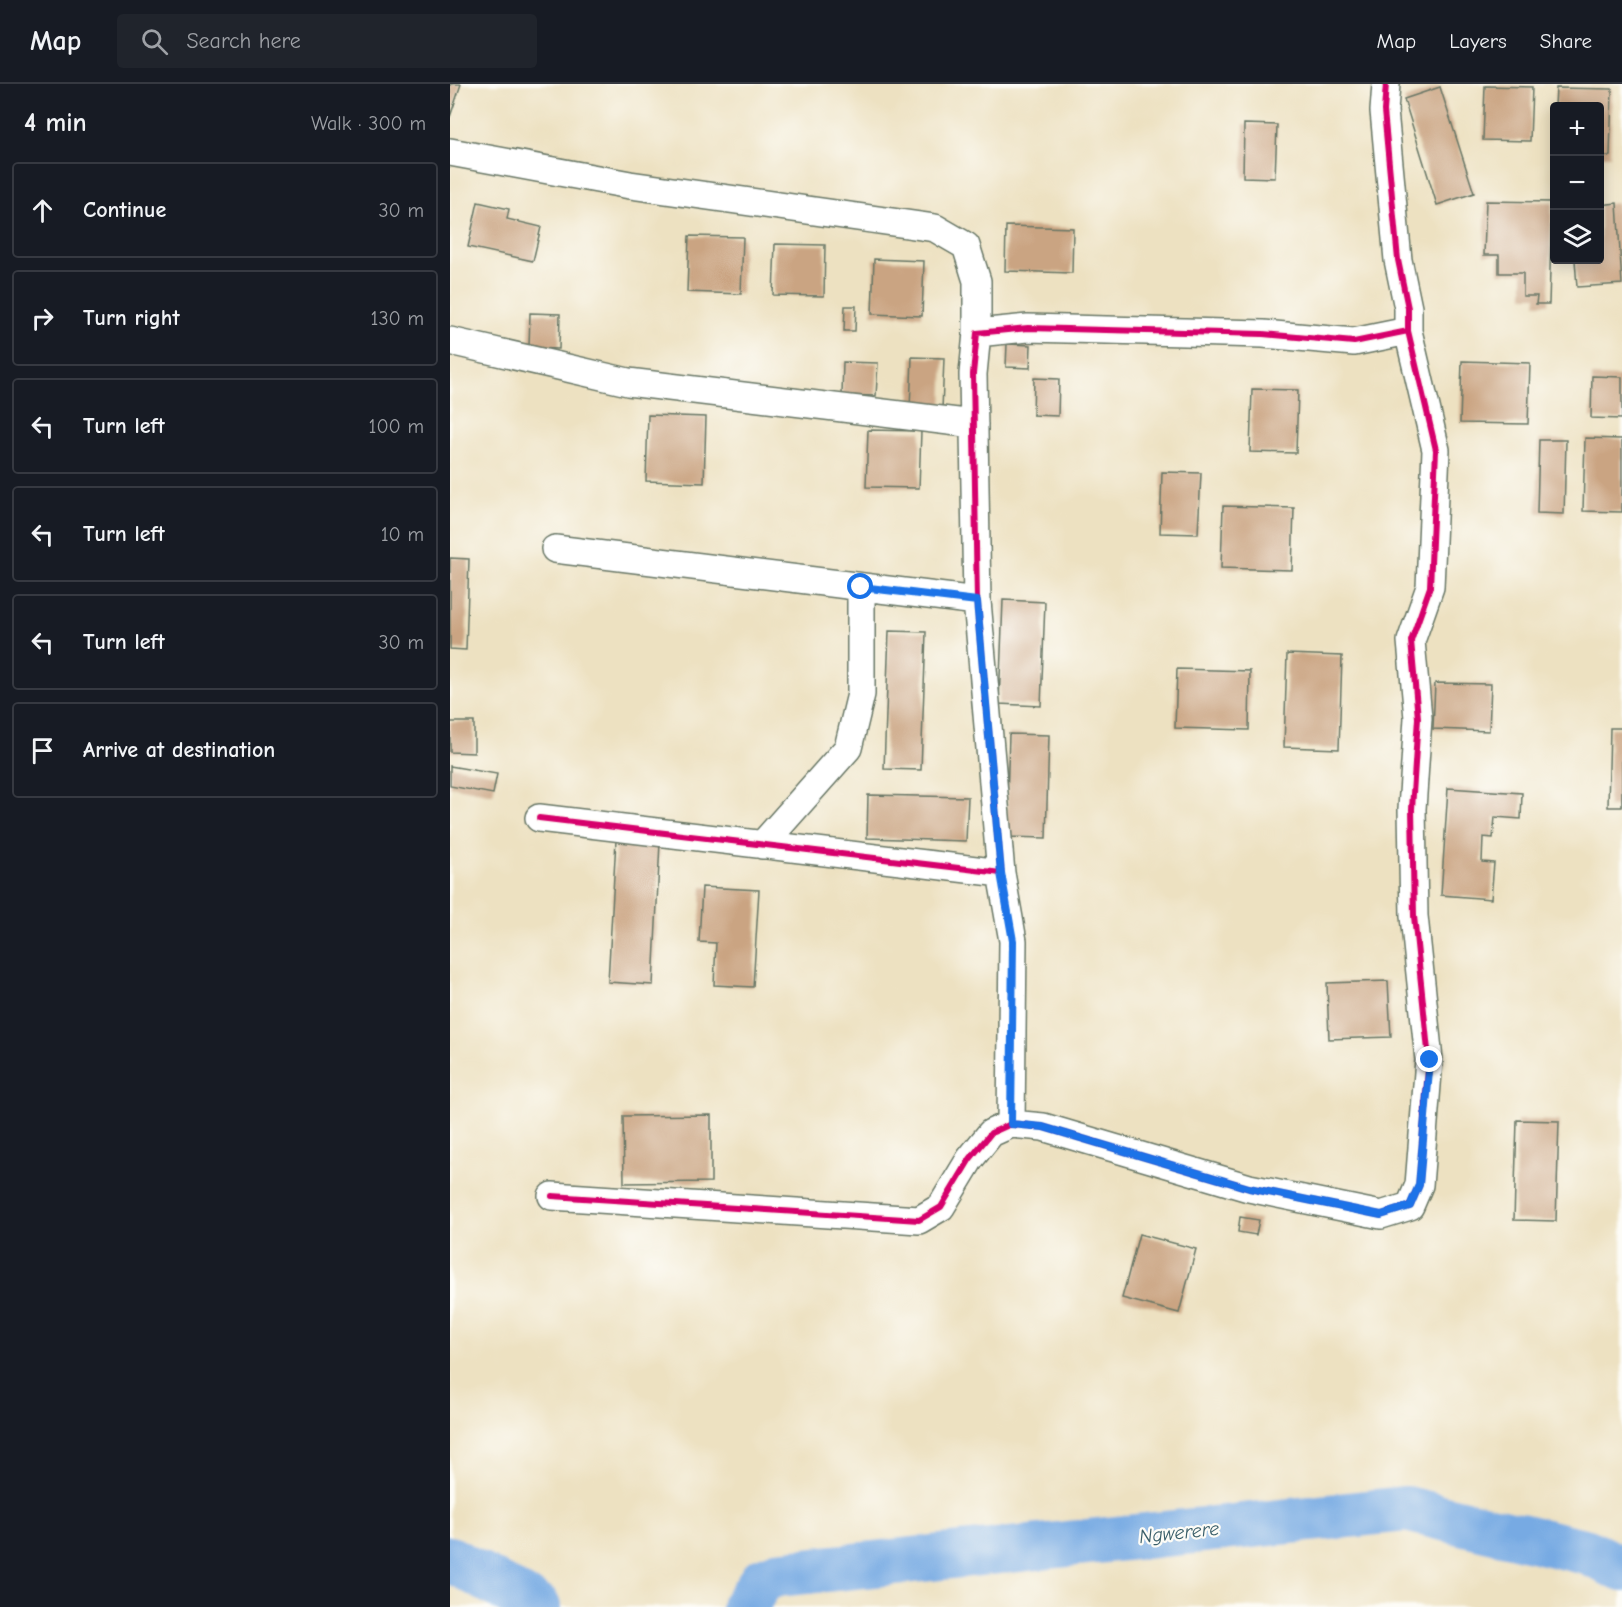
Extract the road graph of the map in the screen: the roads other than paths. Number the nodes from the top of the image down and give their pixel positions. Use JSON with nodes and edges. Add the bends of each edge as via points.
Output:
{"nodes":[{"id":1,"x":1386,"y":84,"type":"edge"},
{"id":2,"x":450,"y":152,"type":"edge"},
{"id":3,"x":1408,"y":331,"type":"junction"},
{"id":4,"x":977,"y":333,"type":"junction"},
{"id":5,"x":450,"y":341,"type":"edge"},
{"id":6,"x":974,"y":424,"type":"junction"},
{"id":7,"x":555,"y":549,"type":"dead end"},
{"id":8,"x":861,"y":587,"type":"junction"},
{"id":9,"x":977,"y":601,"type":"junction"},
{"id":10,"x":539,"y":818,"type":"dead end"},
{"id":11,"x":762,"y":845,"type":"junction"},
{"id":12,"x":1001,"y":873,"type":"junction"},
{"id":13,"x":1011,"y":1124,"type":"junction"},
{"id":14,"x":552,"y":1197,"type":"dead end"}],
"edges":[{"from":1,"to":3,"type":"street","via":[[1384,111]]},
{"from":2,"to":4,"type":"street","via":[[630,185],[935,228],[966,246],[977,280]]},
{"from":3,"to":4,"type":"street","via":[[1354,342],[1263,334],[1028,328]]},
{"from":3,"to":13,"type":"street","via":[[1437,450],[1430,587],[1411,641],[1418,718],[1412,809],[1414,916],[1430,1060],[1419,1185],[1410,1206],[1381,1215],[1249,1188],[1043,1127]]},
{"from":4,"to":6,"type":"street"},
{"from":5,"to":6,"type":"street","via":[[628,382]]},
{"from":6,"to":9,"type":"street"},
{"from":7,"to":8,"type":"street"},
{"from":8,"to":9,"type":"street"},
{"from":8,"to":11,"type":"street","via":[[861,694],[848,748]]},
{"from":9,"to":12,"type":"street"},
{"from":10,"to":11,"type":"street"},
{"from":11,"to":12,"type":"street"},
{"from":12,"to":13,"type":"street","via":[[1013,941]]},
{"from":13,"to":14,"type":"street","via":[[990,1133],[941,1207],[919,1220]]}]}
